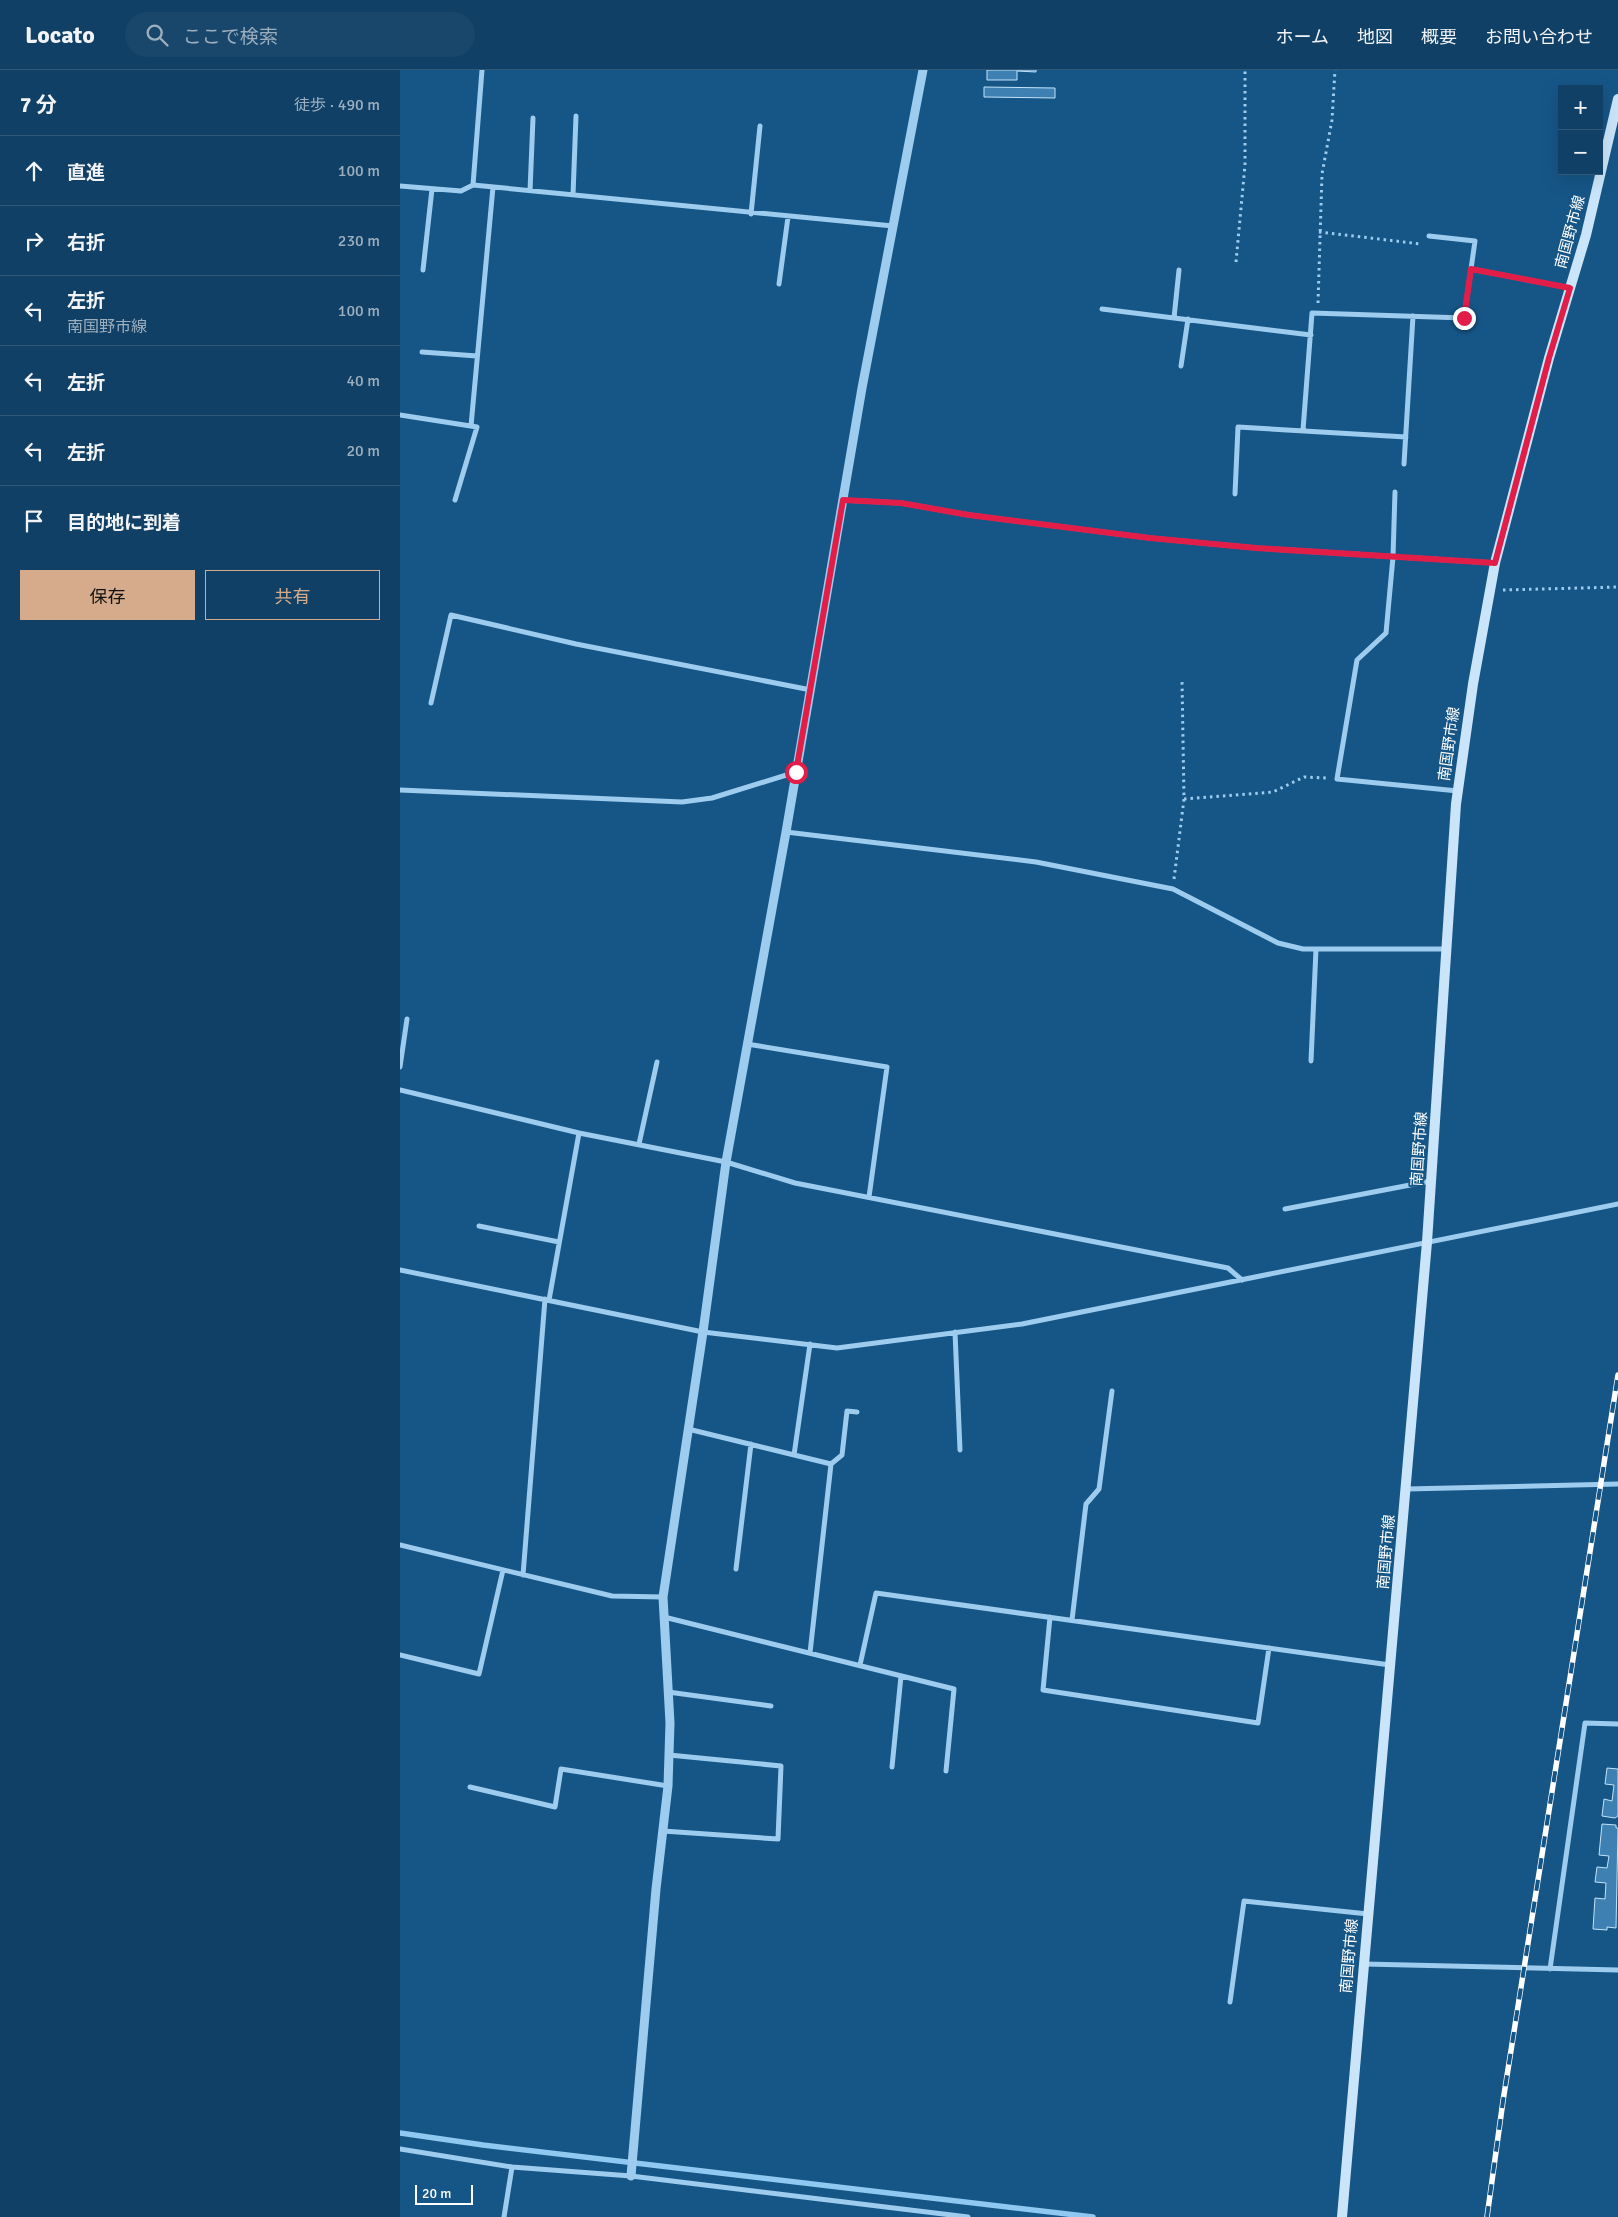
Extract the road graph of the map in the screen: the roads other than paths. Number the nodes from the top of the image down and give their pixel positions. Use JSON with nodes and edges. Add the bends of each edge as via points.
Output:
{"nodes":[{"id":1,"x":482,"y":70,"type":"edge"},
{"id":2,"x":923,"y":70,"type":"edge"},
{"id":3,"x":1618,"y":99,"type":"edge"},
{"id":4,"x":576,"y":116,"type":"dead end"},
{"id":5,"x":533,"y":118,"type":"dead end"},
{"id":6,"x":760,"y":126,"type":"dead end"},
{"id":7,"x":400,"y":186,"type":"edge"},
{"id":8,"x":473,"y":186,"type":"junction"},
{"id":9,"x":493,"y":187,"type":"junction"},
{"id":10,"x":432,"y":189,"type":"junction"},
{"id":11,"x":530,"y":191,"type":"junction"},
{"id":12,"x":573,"y":195,"type":"junction"},
{"id":13,"x":752,"y":214,"type":"junction"},
{"id":14,"x":788,"y":217,"type":"junction"},
{"id":15,"x":894,"y":226,"type":"junction"},
{"id":16,"x":1429,"y":236,"type":"road end"},
{"id":17,"x":1471,"y":269,"type":"junction"},
{"id":18,"x":423,"y":270,"type":"dead end"},
{"id":19,"x":1179,"y":270,"type":"dead end"},
{"id":20,"x":779,"y":284,"type":"dead end"},
{"id":21,"x":1570,"y":288,"type":"junction"},
{"id":22,"x":1102,"y":308,"type":"dead end"},
{"id":23,"x":1414,"y":316,"type":"junction"},
{"id":24,"x":1174,"y":318,"type":"junction"},
{"id":25,"x":1188,"y":319,"type":"junction"},
{"id":26,"x":1311,"y":334,"type":"junction"},
{"id":27,"x":422,"y":352,"type":"dead end"},
{"id":28,"x":477,"y":356,"type":"junction"},
{"id":29,"x":1181,"y":366,"type":"dead end"},
{"id":30,"x":400,"y":415,"type":"edge"},
{"id":31,"x":471,"y":426,"type":"junction"},
{"id":32,"x":1303,"y":430,"type":"junction"},
{"id":33,"x":1406,"y":437,"type":"junction"},
{"id":34,"x":1404,"y":464,"type":"dead end"},
{"id":35,"x":1395,"y":492,"type":"dead end"},
{"id":36,"x":1235,"y":494,"type":"dead end"},
{"id":37,"x":455,"y":500,"type":"dead end"},
{"id":38,"x":843,"y":500,"type":"junction"},
{"id":39,"x":1393,"y":557,"type":"junction"},
{"id":40,"x":1495,"y":563,"type":"junction"},
{"id":41,"x":810,"y":690,"type":"junction"},
{"id":42,"x":432,"y":703,"type":"dead end"},
{"id":43,"x":796,"y":772,"type":"junction"},
{"id":44,"x":400,"y":790,"type":"edge"},
{"id":45,"x":1458,"y":790,"type":"junction"},
{"id":46,"x":786,"y":832,"type":"junction"},
{"id":47,"x":1316,"y":949,"type":"junction"},
{"id":48,"x":1447,"y":949,"type":"junction"},
{"id":49,"x":407,"y":1019,"type":"dead end"},
{"id":50,"x":747,"y":1044,"type":"junction"},
{"id":51,"x":657,"y":1062,"type":"dead end"},
{"id":52,"x":1311,"y":1062,"type":"dead end"},
{"id":53,"x":400,"y":1068,"type":"edge"},
{"id":54,"x":400,"y":1090,"type":"edge"},
{"id":55,"x":579,"y":1132,"type":"junction"},
{"id":56,"x":639,"y":1144,"type":"junction"},
{"id":57,"x":726,"y":1162,"type":"junction"},
{"id":58,"x":1431,"y":1181,"type":"junction"},
{"id":59,"x":869,"y":1198,"type":"junction"},
{"id":60,"x":1618,"y":1204,"type":"edge"},
{"id":61,"x":1285,"y":1209,"type":"dead end"},
{"id":62,"x":479,"y":1226,"type":"dead end"},
{"id":63,"x":559,"y":1242,"type":"junction"},
{"id":64,"x":1427,"y":1242,"type":"junction"},
{"id":65,"x":400,"y":1270,"type":"edge"},
{"id":66,"x":1242,"y":1280,"type":"junction"},
{"id":67,"x":547,"y":1299,"type":"junction"},
{"id":68,"x":703,"y":1332,"type":"junction"},
{"id":69,"x":955,"y":1332,"type":"junction"},
{"id":70,"x":810,"y":1344,"type":"junction"},
{"id":71,"x":1112,"y":1391,"type":"dead end"},
{"id":72,"x":857,"y":1412,"type":"dead end"},
{"id":73,"x":688,"y":1429,"type":"junction"},
{"id":74,"x":751,"y":1444,"type":"junction"},
{"id":75,"x":960,"y":1450,"type":"dead end"},
{"id":76,"x":794,"y":1455,"type":"junction"},
{"id":77,"x":831,"y":1464,"type":"junction"},
{"id":78,"x":1618,"y":1484,"type":"edge"},
{"id":79,"x":1406,"y":1489,"type":"junction"},
{"id":80,"x":400,"y":1545,"type":"edge"},
{"id":81,"x":736,"y":1569,"type":"dead end"},
{"id":82,"x":503,"y":1570,"type":"junction"},
{"id":83,"x":523,"y":1575,"type":"junction"},
{"id":84,"x":663,"y":1597,"type":"junction"},
{"id":85,"x":664,"y":1616,"type":"junction"},
{"id":86,"x":1050,"y":1617,"type":"junction"},
{"id":87,"x":1072,"y":1620,"type":"junction"},
{"id":88,"x":1269,"y":1648,"type":"junction"},
{"id":89,"x":810,"y":1653,"type":"junction"},
{"id":90,"x":400,"y":1655,"type":"edge"},
{"id":91,"x":860,"y":1665,"type":"junction"},
{"id":92,"x":1390,"y":1666,"type":"junction"},
{"id":93,"x":901,"y":1676,"type":"junction"},
{"id":94,"x":668,"y":1692,"type":"junction"},
{"id":95,"x":771,"y":1706,"type":"dead end"},
{"id":96,"x":1618,"y":1724,"type":"edge"},
{"id":97,"x":669,"y":1755,"type":"junction"},
{"id":98,"x":892,"y":1767,"type":"dead end"},
{"id":99,"x":946,"y":1771,"type":"dead end"},
{"id":100,"x":668,"y":1786,"type":"junction"},
{"id":101,"x":470,"y":1787,"type":"dead end"},
{"id":102,"x":663,"y":1831,"type":"junction"},
{"id":103,"x":1368,"y":1914,"type":"junction"},
{"id":104,"x":1363,"y":1964,"type":"junction"},
{"id":105,"x":1550,"y":1968,"type":"junction"},
{"id":106,"x":1618,"y":1970,"type":"edge"},
{"id":107,"x":1230,"y":2002,"type":"dead end"},
{"id":108,"x":400,"y":2149,"type":"edge"},
{"id":109,"x":512,"y":2167,"type":"junction"},
{"id":110,"x":631,"y":2176,"type":"junction"},
{"id":111,"x":504,"y":2217,"type":"edge"},
{"id":112,"x":968,"y":2217,"type":"edge"},
{"id":113,"x":1342,"y":2217,"type":"edge"}],
"edges":[{"from":1,"to":8,"type":"street"},
{"from":2,"to":15,"type":"street"},
{"from":3,"to":21,"type":"main road","name":"南国野市線"},
{"from":4,"to":12,"type":"street"},
{"from":5,"to":11,"type":"street"},
{"from":6,"to":13,"type":"street"},
{"from":7,"to":10,"type":"street"},
{"from":8,"to":9,"type":"street"},
{"from":8,"to":10,"type":"street","via":[[460,191]]},
{"from":9,"to":11,"type":"street"},
{"from":9,"to":28,"type":"street"},
{"from":10,"to":18,"type":"street"},
{"from":11,"to":12,"type":"street"},
{"from":12,"to":13,"type":"street"},
{"from":13,"to":14,"type":"street"},
{"from":14,"to":15,"type":"street"},
{"from":14,"to":20,"type":"street"},
{"from":15,"to":38,"type":"street"},
{"from":16,"to":17,"type":"street","via":[[1475,241]]},
{"from":17,"to":21,"type":"street"},
{"from":17,"to":23,"type":"street","via":[[1464,318]]},
{"from":19,"to":24,"type":"street"},
{"from":21,"to":40,"type":"main road","name":"南国野市線"},
{"from":22,"to":24,"type":"street"},
{"from":23,"to":26,"type":"street","via":[[1312,313]]},
{"from":23,"to":33,"type":"street"},
{"from":24,"to":25,"type":"street"},
{"from":25,"to":26,"type":"street"},
{"from":25,"to":29,"type":"street"},
{"from":26,"to":32,"type":"street"},
{"from":27,"to":28,"type":"street"},
{"from":28,"to":31,"type":"street"},
{"from":30,"to":31,"type":"street"},
{"from":31,"to":37,"type":"street","via":[[477,427]]},
{"from":32,"to":33,"type":"street"},
{"from":32,"to":36,"type":"street","via":[[1238,426]]},
{"from":33,"to":34,"type":"street"},
{"from":35,"to":39,"type":"street"},
{"from":38,"to":39,"type":"street","via":[[901,503],[1159,539]]},
{"from":38,"to":41,"type":"street"},
{"from":39,"to":40,"type":"street"},
{"from":39,"to":45,"type":"street","via":[[1386,632],[1357,660],[1337,779]]},
{"from":40,"to":45,"type":"main road","name":"南国野市線"},
{"from":41,"to":42,"type":"street","via":[[576,644],[451,615]]},
{"from":41,"to":43,"type":"street"},
{"from":43,"to":44,"type":"street","via":[[712,798],[682,802]]},
{"from":43,"to":46,"type":"street"},
{"from":45,"to":48,"type":"main road","name":"南国野市線"},
{"from":46,"to":47,"type":"street","via":[[1036,862],[1173,889],[1278,943]]},
{"from":46,"to":50,"type":"street"},
{"from":47,"to":48,"type":"street"},
{"from":47,"to":52,"type":"street"},
{"from":48,"to":58,"type":"main road","name":"南国野市線"},
{"from":49,"to":53,"type":"street"},
{"from":50,"to":57,"type":"street"},
{"from":50,"to":59,"type":"street","via":[[887,1067]]},
{"from":51,"to":56,"type":"street"},
{"from":54,"to":55,"type":"street"},
{"from":55,"to":56,"type":"street"},
{"from":55,"to":63,"type":"street"},
{"from":56,"to":57,"type":"street"},
{"from":57,"to":59,"type":"street","via":[[795,1183]]},
{"from":57,"to":68,"type":"street"},
{"from":58,"to":61,"type":"street"},
{"from":58,"to":64,"type":"main road","name":"南国野市線"},
{"from":59,"to":66,"type":"street","via":[[1228,1268]]},
{"from":60,"to":64,"type":"street"},
{"from":62,"to":63,"type":"street"},
{"from":63,"to":67,"type":"street"},
{"from":64,"to":66,"type":"street"},
{"from":64,"to":79,"type":"main road","name":"南国野市線"},
{"from":65,"to":67,"type":"street"},
{"from":66,"to":69,"type":"street","via":[[1022,1324]]},
{"from":67,"to":68,"type":"street"},
{"from":67,"to":83,"type":"street"},
{"from":68,"to":70,"type":"street"},
{"from":68,"to":73,"type":"street"},
{"from":69,"to":70,"type":"street","via":[[837,1348]]},
{"from":69,"to":75,"type":"street"},
{"from":70,"to":76,"type":"street"},
{"from":71,"to":87,"type":"street","via":[[1099,1489],[1086,1504]]},
{"from":72,"to":77,"type":"street","via":[[847,1411],[842,1455]]},
{"from":73,"to":74,"type":"street"},
{"from":73,"to":84,"type":"street"},
{"from":74,"to":76,"type":"street"},
{"from":74,"to":81,"type":"street"},
{"from":76,"to":77,"type":"street"},
{"from":77,"to":89,"type":"street"},
{"from":78,"to":79,"type":"street"},
{"from":79,"to":92,"type":"main road","name":"南国野市線"},
{"from":80,"to":82,"type":"street"},
{"from":82,"to":83,"type":"street"},
{"from":82,"to":90,"type":"street","via":[[479,1674]]},
{"from":83,"to":84,"type":"street","via":[[612,1596]]},
{"from":84,"to":85,"type":"street"},
{"from":85,"to":89,"type":"street"},
{"from":85,"to":94,"type":"street"},
{"from":86,"to":87,"type":"street"},
{"from":86,"to":88,"type":"street","via":[[1043,1690],[1258,1723]]},
{"from":86,"to":91,"type":"street","via":[[876,1593]]},
{"from":87,"to":88,"type":"street"},
{"from":88,"to":92,"type":"street"},
{"from":89,"to":91,"type":"street"},
{"from":91,"to":93,"type":"street"},
{"from":92,"to":103,"type":"main road","name":"南国野市線"},
{"from":93,"to":98,"type":"street"},
{"from":93,"to":99,"type":"street","via":[[954,1689]]},
{"from":94,"to":95,"type":"street"},
{"from":94,"to":97,"type":"street"},
{"from":96,"to":105,"type":"street","via":[[1585,1723]]},
{"from":97,"to":100,"type":"street"},
{"from":97,"to":102,"type":"street","via":[[781,1766],[778,1840]]},
{"from":100,"to":101,"type":"street","via":[[561,1769],[556,1807]]},
{"from":100,"to":102,"type":"street"},
{"from":102,"to":110,"type":"street"},
{"from":103,"to":104,"type":"main road","name":"南国野市線"},
{"from":103,"to":107,"type":"street","via":[[1244,1901]]},
{"from":104,"to":105,"type":"street"},
{"from":104,"to":113,"type":"main road","name":"南国野市線"},
{"from":105,"to":106,"type":"street"},
{"from":108,"to":109,"type":"street"},
{"from":109,"to":110,"type":"street"},
{"from":109,"to":111,"type":"street"},
{"from":110,"to":112,"type":"street"}]}
